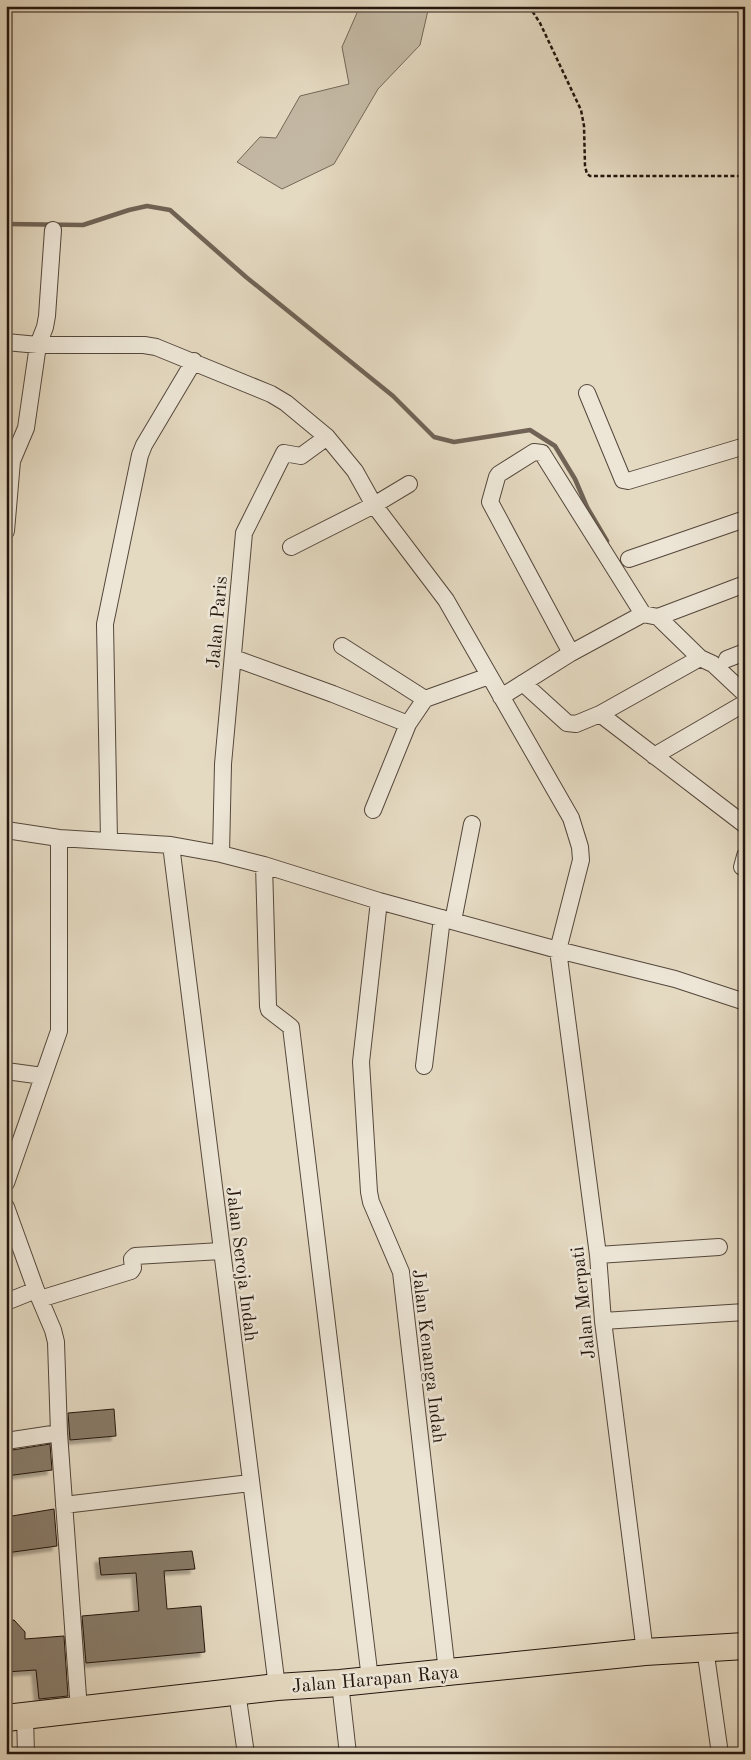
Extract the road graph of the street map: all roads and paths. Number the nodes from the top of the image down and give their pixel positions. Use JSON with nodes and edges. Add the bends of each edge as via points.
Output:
{"nodes":[{"id":1,"x":528,"y":6,"type":"edge"},
{"id":2,"x":745,"y":176,"type":"edge"},
{"id":3,"x":53,"y":230,"type":"dead end"},
{"id":4,"x":6,"y":342,"type":"edge"},
{"id":5,"x":38,"y":345,"type":"junction"},
{"id":6,"x":194,"y":361,"type":"junction"},
{"id":7,"x":586,"y":393,"type":"dead end"},
{"id":8,"x":327,"y":437,"type":"junction"},
{"id":9,"x":745,"y":446,"type":"edge"},
{"id":10,"x":409,"y":484,"type":"dead end"},
{"id":11,"x":374,"y":505,"type":"junction"},
{"id":12,"x":745,"y":519,"type":"edge"},
{"id":13,"x":6,"y":531,"type":"edge"},
{"id":14,"x":291,"y":547,"type":"dead end"},
{"id":15,"x":629,"y":559,"type":"dead end"},
{"id":16,"x":745,"y":584,"type":"edge"},
{"id":17,"x":651,"y":616,"type":"junction"},
{"id":18,"x":342,"y":646,"type":"dead end"},
{"id":19,"x":745,"y":652,"type":"edge"},
{"id":20,"x":571,"y":653,"type":"junction"},
{"id":21,"x":234,"y":658,"type":"junction"},
{"id":22,"x":700,"y":658,"type":"junction"},
{"id":23,"x":727,"y":659,"type":"dead end"},
{"id":24,"x":489,"y":676,"type":"junction"},
{"id":25,"x":523,"y":683,"type":"junction"},
{"id":26,"x":745,"y":694,"type":"edge"},
{"id":27,"x":501,"y":697,"type":"junction"},
{"id":28,"x":425,"y":700,"type":"junction"},
{"id":29,"x":745,"y":704,"type":"edge"},
{"id":30,"x":600,"y":714,"type":"junction"},
{"id":31,"x":408,"y":724,"type":"junction"},
{"id":32,"x":654,"y":756,"type":"junction"},
{"id":33,"x":373,"y":810,"type":"dead end"},
{"id":34,"x":472,"y":824,"type":"dead end"},
{"id":35,"x":745,"y":825,"type":"edge"},
{"id":36,"x":6,"y":830,"type":"edge"},
{"id":37,"x":59,"y":838,"type":"junction"},
{"id":38,"x":109,"y":840,"type":"junction"},
{"id":39,"x":172,"y":845,"type":"junction"},
{"id":40,"x":221,"y":854,"type":"junction"},
{"id":41,"x":264,"y":865,"type":"junction"},
{"id":42,"x":379,"y":901,"type":"junction"},
{"id":43,"x":448,"y":920,"type":"junction"},
{"id":44,"x":558,"y":950,"type":"junction"},
{"id":45,"x":745,"y":1002,"type":"edge"},
{"id":46,"x":424,"y":1066,"type":"dead end"},
{"id":47,"x":6,"y":1071,"type":"edge"},
{"id":48,"x":44,"y":1076,"type":"junction"},
{"id":49,"x":6,"y":1183,"type":"edge"},
{"id":50,"x":6,"y":1207,"type":"edge"},
{"id":51,"x":719,"y":1247,"type":"dead end"},
{"id":52,"x":222,"y":1251,"type":"junction"},
{"id":53,"x":598,"y":1255,"type":"junction"},
{"id":54,"x":38,"y":1295,"type":"junction"},
{"id":55,"x":6,"y":1302,"type":"edge"},
{"id":56,"x":745,"y":1312,"type":"edge"},
{"id":57,"x":602,"y":1321,"type":"junction"},
{"id":58,"x":59,"y":1434,"type":"junction"},
{"id":59,"x":6,"y":1441,"type":"edge"},
{"id":60,"x":250,"y":1483,"type":"junction"},
{"id":61,"x":64,"y":1505,"type":"junction"},
{"id":62,"x":745,"y":1646,"type":"edge"},
{"id":63,"x":705,"y":1648,"type":"junction"},
{"id":64,"x":645,"y":1652,"type":"junction"},
{"id":65,"x":447,"y":1672,"type":"junction"},
{"id":66,"x":370,"y":1679,"type":"junction"},
{"id":67,"x":340,"y":1683,"type":"junction"},
{"id":68,"x":277,"y":1687,"type":"junction"},
{"id":69,"x":237,"y":1692,"type":"junction"},
{"id":70,"x":79,"y":1710,"type":"junction"},
{"id":71,"x":16,"y":1717,"type":"edge"},
{"id":72,"x":26,"y":1754,"type":"edge"},
{"id":73,"x":246,"y":1754,"type":"edge"},
{"id":74,"x":348,"y":1754,"type":"edge"},
{"id":75,"x":720,"y":1754,"type":"edge"}],
"edges":[{"from":1,"to":2,"type":"path","via":[[540,23],[581,110],[587,174]]},
{"from":3,"to":5,"type":"street","via":[[47,316]]},
{"from":4,"to":5,"type":"street"},
{"from":5,"to":6,"type":"street","via":[[150,346]]},
{"from":5,"to":13,"type":"street","via":[[26,428],[12,460]]},
{"from":6,"to":8,"type":"street","via":[[271,394]]},
{"from":6,"to":38,"type":"street","via":[[140,455],[105,620]]},
{"from":7,"to":9,"type":"street","via":[[623,480]]},
{"from":8,"to":11,"type":"street","via":[[355,471]]},
{"from":8,"to":21,"type":"street","name":"Jalan Paris","via":[[301,456],[284,453],[245,530]]},
{"from":10,"to":11,"type":"street"},
{"from":11,"to":14,"type":"street"},
{"from":11,"to":24,"type":"street","via":[[441,593]]},
{"from":12,"to":15,"type":"street"},
{"from":16,"to":17,"type":"street"},
{"from":17,"to":20,"type":"street"},
{"from":17,"to":20,"type":"street","via":[[542,453],[534,452],[499,474],[490,502]]},
{"from":17,"to":22,"type":"street"},
{"from":18,"to":28,"type":"street"},
{"from":19,"to":23,"type":"street"},
{"from":20,"to":25,"type":"street"},
{"from":21,"to":31,"type":"street"},
{"from":21,"to":40,"type":"street","name":"Jalan Paris","via":[[223,764]]},
{"from":22,"to":26,"type":"street","via":[[714,664]]},
{"from":22,"to":30,"type":"street"},
{"from":24,"to":27,"type":"street"},
{"from":24,"to":28,"type":"street"},
{"from":25,"to":27,"type":"street"},
{"from":25,"to":30,"type":"street","via":[[567,723],[576,724]]},
{"from":27,"to":44,"type":"street","via":[[571,818],[580,847],[579,871]]},
{"from":28,"to":31,"type":"street"},
{"from":29,"to":32,"type":"street"},
{"from":30,"to":32,"type":"street"},
{"from":31,"to":33,"type":"street"},
{"from":32,"to":35,"type":"street"},
{"from":34,"to":43,"type":"street"},
{"from":36,"to":37,"type":"street"},
{"from":37,"to":38,"type":"street"},
{"from":37,"to":48,"type":"street","via":[[59,1025]]},
{"from":38,"to":39,"type":"street"},
{"from":39,"to":40,"type":"street"},
{"from":39,"to":52,"type":"street","name":"Jalan Seroja Indah"},
{"from":40,"to":41,"type":"street"},
{"from":41,"to":42,"type":"street"},
{"from":41,"to":66,"type":"street","via":[[269,1008],[291,1027]]},
{"from":42,"to":43,"type":"street"},
{"from":42,"to":65,"type":"street","name":"Jalan Kenanga Indah","via":[[361,1062],[369,1192],[401,1272]]},
{"from":43,"to":44,"type":"street"},
{"from":43,"to":46,"type":"street"},
{"from":44,"to":45,"type":"street","via":[[675,978]]},
{"from":44,"to":53,"type":"street","name":"Jalan Merpati"},
{"from":47,"to":48,"type":"street"},
{"from":48,"to":49,"type":"street"},
{"from":50,"to":54,"type":"street"},
{"from":51,"to":53,"type":"street"},
{"from":52,"to":54,"type":"street","via":[[135,1256],[131,1271]]},
{"from":52,"to":60,"type":"street","name":"Jalan Seroja Indah"},
{"from":53,"to":57,"type":"street","name":"Jalan Merpati"},
{"from":54,"to":55,"type":"street"},
{"from":54,"to":58,"type":"street","via":[[56,1342]]},
{"from":56,"to":57,"type":"street"},
{"from":57,"to":64,"type":"street","name":"Jalan Merpati"},
{"from":58,"to":59,"type":"street"},
{"from":58,"to":61,"type":"street"},
{"from":60,"to":61,"type":"street"},
{"from":60,"to":68,"type":"street","name":"Jalan Seroja Indah"},
{"from":61,"to":70,"type":"street"},
{"from":62,"to":63,"type":"main road","name":"Jalan Harapan Raya"},
{"from":63,"to":64,"type":"main road","name":"Jalan Harapan Raya"},
{"from":63,"to":75,"type":"street"},
{"from":64,"to":65,"type":"main road","name":"Jalan Harapan Raya"},
{"from":65,"to":66,"type":"main road","name":"Jalan Harapan Raya"},
{"from":66,"to":67,"type":"main road","name":"Jalan Harapan Raya"},
{"from":67,"to":68,"type":"main road","name":"Jalan Harapan Raya"},
{"from":67,"to":74,"type":"street"},
{"from":68,"to":69,"type":"main road","name":"Jalan Harapan Raya"},
{"from":69,"to":70,"type":"main road","name":"Jalan Harapan Raya"},
{"from":69,"to":73,"type":"street"},
{"from":70,"to":71,"type":"main road","name":"Jalan Harapan Raya"},
{"from":71,"to":72,"type":"street"}]}
